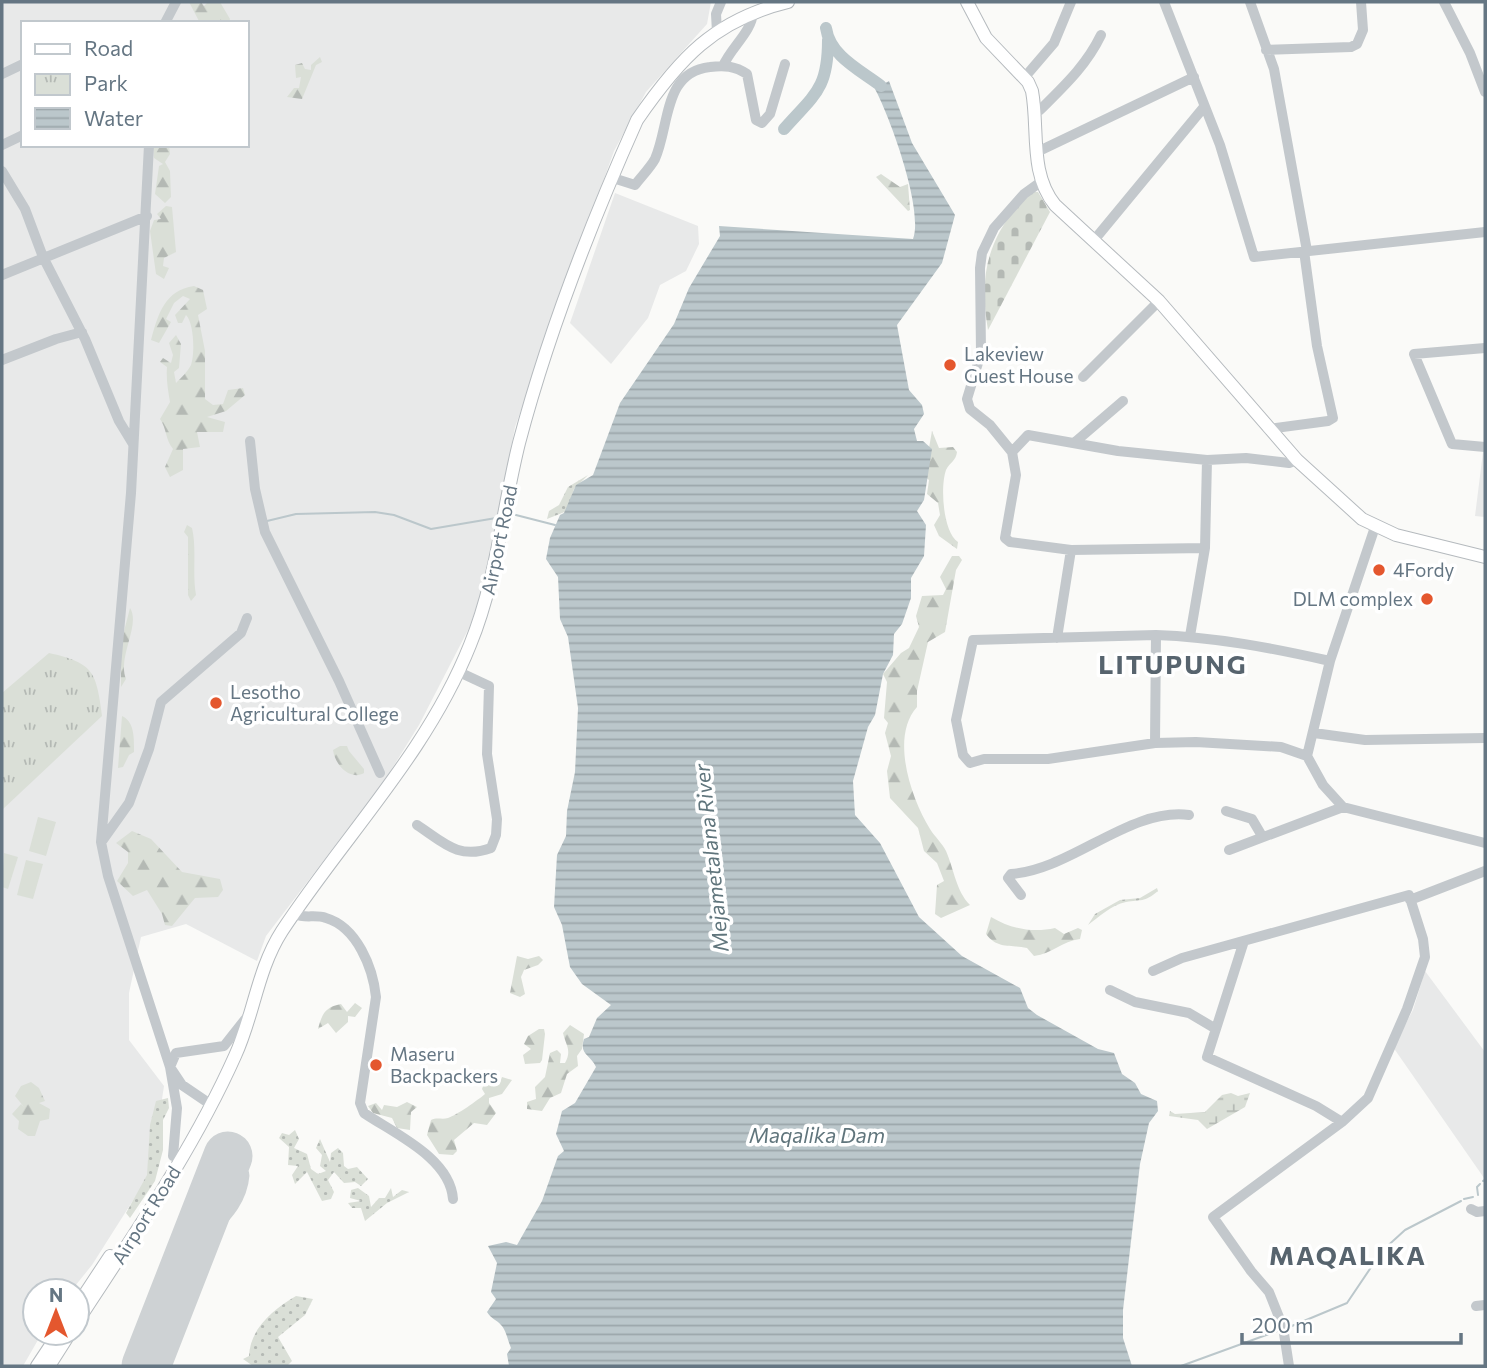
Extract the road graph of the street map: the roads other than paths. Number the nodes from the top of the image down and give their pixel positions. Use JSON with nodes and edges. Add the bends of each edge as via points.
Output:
{"nodes":[{"id":1,"x":176,"y":2,"type":"edge"},
{"id":2,"x":721,"y":2,"type":"edge"},
{"id":3,"x":788,"y":2,"type":"edge"},
{"id":4,"x":967,"y":2,"type":"edge"},
{"id":5,"x":1071,"y":2,"type":"edge"},
{"id":6,"x":1164,"y":2,"type":"edge"},
{"id":7,"x":1250,"y":2,"type":"edge"},
{"id":8,"x":1361,"y":2,"type":"edge"},
{"id":9,"x":1444,"y":2,"type":"edge"},
{"id":10,"x":753,"y":12,"type":"junction"},
{"id":11,"x":166,"y":21,"type":"edge"},
{"id":12,"x":717,"y":32,"type":"junction"},
{"id":13,"x":1101,"y":35,"type":"dead end"},
{"id":14,"x":1266,"y":50,"type":"junction"},
{"id":15,"x":785,"y":64,"type":"dead end"},
{"id":16,"x":21,"y":65,"type":"edge"},
{"id":17,"x":723,"y":66,"type":"junction"},
{"id":18,"x":2,"y":74,"type":"edge"},
{"id":19,"x":1194,"y":77,"type":"junction"},
{"id":20,"x":1024,"y":78,"type":"junction"},
{"id":21,"x":1484,"y":84,"type":"edge"},
{"id":22,"x":1204,"y":107,"type":"junction"},
{"id":23,"x":1035,"y":111,"type":"junction"},
{"id":24,"x":21,"y":136,"type":"edge"},
{"id":25,"x":2,"y":145,"type":"edge"},
{"id":26,"x":149,"y":147,"type":"edge"},
{"id":27,"x":1037,"y":152,"type":"junction"},
{"id":28,"x":2,"y":173,"type":"edge"},
{"id":29,"x":612,"y":178,"type":"junction"},
{"id":30,"x":1042,"y":181,"type":"junction"},
{"id":31,"x":148,"y":216,"type":"junction"},
{"id":32,"x":1485,"y":232,"type":"edge"},
{"id":33,"x":1095,"y":239,"type":"junction"},
{"id":34,"x":1306,"y":251,"type":"junction"},
{"id":35,"x":43,"y":257,"type":"junction"},
{"id":36,"x":2,"y":275,"type":"edge"},
{"id":37,"x":1159,"y":301,"type":"junction"},
{"id":38,"x":82,"y":332,"type":"junction"},
{"id":39,"x":1485,"y":348,"type":"edge"},
{"id":40,"x":2,"y":360,"type":"edge"},
{"id":41,"x":1083,"y":377,"type":"dead end"},
{"id":42,"x":1123,"y":401,"type":"dead end"},
{"id":43,"x":1268,"y":429,"type":"junction"},
{"id":44,"x":250,"y":442,"type":"dead end"},
{"id":45,"x":1074,"y":443,"type":"junction"},
{"id":46,"x":133,"y":444,"type":"junction"},
{"id":47,"x":1485,"y":447,"type":"edge"},
{"id":48,"x":1012,"y":452,"type":"junction"},
{"id":49,"x":1207,"y":460,"type":"junction"},
{"id":50,"x":1297,"y":460,"type":"junction"},
{"id":51,"x":1375,"y":527,"type":"junction"},
{"id":52,"x":1205,"y":548,"type":"junction"},
{"id":53,"x":1071,"y":551,"type":"junction"},
{"id":54,"x":1485,"y":557,"type":"edge"},
{"id":55,"x":247,"y":618,"type":"dead end"},
{"id":56,"x":1156,"y":635,"type":"junction"},
{"id":57,"x":1190,"y":636,"type":"junction"},
{"id":58,"x":1058,"y":638,"type":"junction"},
{"id":59,"x":1330,"y":661,"type":"junction"},
{"id":60,"x":459,"y":672,"type":"junction"},
{"id":61,"x":1314,"y":733,"type":"junction"},
{"id":62,"x":1485,"y":738,"type":"edge"},
{"id":63,"x":1155,"y":743,"type":"junction"},
{"id":64,"x":1307,"y":755,"type":"junction"},
{"id":65,"x":380,"y":773,"type":"dead end"},
{"id":66,"x":1343,"y":807,"type":"junction"},
{"id":67,"x":1226,"y":811,"type":"dead end"},
{"id":68,"x":1188,"y":815,"type":"dead end"},
{"id":69,"x":417,"y":825,"type":"dead end"},
{"id":70,"x":1262,"y":836,"type":"junction"},
{"id":71,"x":101,"y":842,"type":"junction"},
{"id":72,"x":1485,"y":843,"type":"edge"},
{"id":73,"x":1230,"y":850,"type":"dead end"},
{"id":74,"x":1485,"y":871,"type":"edge"},
{"id":75,"x":1021,"y":895,"type":"dead end"},
{"id":76,"x":1410,"y":900,"type":"junction"},
{"id":77,"x":295,"y":914,"type":"junction"},
{"id":78,"x":1244,"y":941,"type":"junction"},
{"id":79,"x":1153,"y":971,"type":"dead end"},
{"id":80,"x":1110,"y":990,"type":"dead end"},
{"id":81,"x":250,"y":1014,"type":"junction"},
{"id":82,"x":1216,"y":1029,"type":"junction"},
{"id":83,"x":170,"y":1067,"type":"junction"},
{"id":84,"x":210,"y":1104,"type":"junction"},
{"id":85,"x":1342,"y":1122,"type":"junction"},
{"id":86,"x":173,"y":1156,"type":"junction"},
{"id":87,"x":453,"y":1199,"type":"dead end"},
{"id":88,"x":1471,"y":1209,"type":"dead end"},
{"id":89,"x":1485,"y":1211,"type":"edge"},
{"id":90,"x":91,"y":1285,"type":"edge"},
{"id":91,"x":91,"y":1300,"type":"edge"},
{"id":92,"x":50,"y":1347,"type":"edge"},
{"id":93,"x":61,"y":1347,"type":"edge"},
{"id":94,"x":37,"y":1366,"type":"edge"},
{"id":95,"x":49,"y":1366,"type":"edge"},
{"id":96,"x":1289,"y":1366,"type":"edge"}],
"edges":[{"from":1,"to":11,"type":"street"},
{"from":2,"to":12,"type":"street"},
{"from":3,"to":10,"type":"main road","name":"Airport Road"},
{"from":4,"to":20,"type":"main road","via":[[986,38]]},
{"from":5,"to":20,"type":"street","via":[[1054,43]]},
{"from":6,"to":19,"type":"street"},
{"from":7,"to":14,"type":"street"},
{"from":8,"to":14,"type":"street","via":[[1363,30],[1357,44]]},
{"from":9,"to":21,"type":"street"},
{"from":10,"to":12,"type":"main road","name":"Airport Road"},
{"from":10,"to":17,"type":"street","via":[[753,22]]},
{"from":12,"to":29,"type":"main road","name":"Airport Road","via":[[694,47],[658,89],[637,120]]},
{"from":13,"to":23,"type":"street","via":[[1074,77]]},
{"from":14,"to":34,"type":"street","via":[[1274,69]]},
{"from":15,"to":17,"type":"street","via":[[775,101],[762,123],[757,120],[747,74]]},
{"from":16,"to":18,"type":"street"},
{"from":17,"to":29,"type":"street","via":[[699,68],[677,85],[653,162],[635,185]]},
{"from":19,"to":22,"type":"street"},
{"from":19,"to":27,"type":"street"},
{"from":20,"to":23,"type":"main road"},
{"from":22,"to":33,"type":"street"},
{"from":22,"to":34,"type":"street","via":[[1236,190],[1252,255]]},
{"from":23,"to":27,"type":"main road"},
{"from":24,"to":25,"type":"street"},
{"from":26,"to":31,"type":"street"},
{"from":27,"to":30,"type":"main road"},
{"from":28,"to":35,"type":"street","via":[[14,186]]},
{"from":29,"to":60,"type":"main road","name":"Airport Road","via":[[532,400],[495,572]]},
{"from":30,"to":33,"type":"main road","via":[[1055,205]]},
{"from":30,"to":48,"type":"street","via":[[994,228],[980,268],[981,353],[967,399],[973,414]]},
{"from":31,"to":35,"type":"street"},
{"from":31,"to":46,"type":"street"},
{"from":32,"to":34,"type":"street"},
{"from":33,"to":37,"type":"main road"},
{"from":34,"to":43,"type":"street","via":[[1317,345],[1333,418]]},
{"from":35,"to":36,"type":"street"},
{"from":35,"to":38,"type":"street"},
{"from":37,"to":41,"type":"street"},
{"from":37,"to":43,"type":"main road"},
{"from":38,"to":40,"type":"street"},
{"from":38,"to":46,"type":"street"},
{"from":39,"to":47,"type":"street","via":[[1414,354],[1452,444]]},
{"from":42,"to":45,"type":"street"},
{"from":43,"to":50,"type":"main road"},
{"from":44,"to":65,"type":"street","via":[[265,532]]},
{"from":45,"to":48,"type":"street","via":[[1028,435]]},
{"from":45,"to":49,"type":"street"},
{"from":46,"to":71,"type":"street"},
{"from":48,"to":53,"type":"street","via":[[1016,475],[1005,538]]},
{"from":49,"to":50,"type":"street"},
{"from":49,"to":52,"type":"street"},
{"from":50,"to":51,"type":"main road","via":[[1325,489]]},
{"from":51,"to":54,"type":"main road"},
{"from":51,"to":59,"type":"street"},
{"from":52,"to":53,"type":"street"},
{"from":52,"to":57,"type":"street"},
{"from":53,"to":58,"type":"street"},
{"from":55,"to":71,"type":"street","via":[[241,633],[160,702],[129,803]]},
{"from":56,"to":57,"type":"street"},
{"from":56,"to":58,"type":"street"},
{"from":56,"to":63,"type":"street"},
{"from":57,"to":59,"type":"street"},
{"from":58,"to":63,"type":"street","via":[[973,640],[964,692],[956,710],[957,733],[966,759],[976,763],[1008,757],[1048,759]]},
{"from":59,"to":61,"type":"street"},
{"from":60,"to":69,"type":"street","via":[[489,686],[487,754],[496,835],[491,848],[470,854],[457,851]]},
{"from":60,"to":77,"type":"main road","name":"Airport Road","via":[[384,796]]},
{"from":61,"to":62,"type":"street","via":[[1365,740]]},
{"from":61,"to":64,"type":"street"},
{"from":63,"to":64,"type":"street","via":[[1269,746]]},
{"from":64,"to":66,"type":"street","via":[[1323,785]]},
{"from":66,"to":70,"type":"street"},
{"from":66,"to":72,"type":"street"},
{"from":67,"to":70,"type":"street","via":[[1252,818]]},
{"from":68,"to":75,"type":"street","via":[[1158,814],[1059,860],[1011,874],[1008,878]]},
{"from":70,"to":73,"type":"street"},
{"from":71,"to":83,"type":"street"},
{"from":74,"to":76,"type":"street"},
{"from":76,"to":78,"type":"street","via":[[1409,895]]},
{"from":76,"to":85,"type":"street","via":[[1424,957],[1368,1098]]},
{"from":77,"to":81,"type":"main road","name":"Airport Road","via":[[261,972]]},
{"from":77,"to":87,"type":"street","via":[[327,918],[352,933],[376,997],[360,1103],[364,1113],[433,1160],[452,1185]]},
{"from":78,"to":79,"type":"street"},
{"from":78,"to":82,"type":"street"},
{"from":80,"to":82,"type":"street","via":[[1135,1002],[1188,1013]]},
{"from":81,"to":83,"type":"street","via":[[224,1046],[176,1053]]},
{"from":81,"to":84,"type":"main road","name":"Airport Road"},
{"from":82,"to":85,"type":"street","via":[[1207,1057]]},
{"from":83,"to":84,"type":"street","via":[[182,1085]]},
{"from":83,"to":86,"type":"street","via":[[177,1108]]},
{"from":84,"to":86,"type":"main road","name":"Airport Road"},
{"from":84,"to":91,"type":"main road","name":"Airport Road","via":[[196,1135]]},
{"from":85,"to":96,"type":"street","via":[[1213,1217],[1269,1292],[1283,1327]]},
{"from":86,"to":90,"type":"main road","name":"Airport Road"},
{"from":88,"to":89,"type":"street"},
{"from":92,"to":94,"type":"main road"},
{"from":93,"to":95,"type":"main road"}]}
